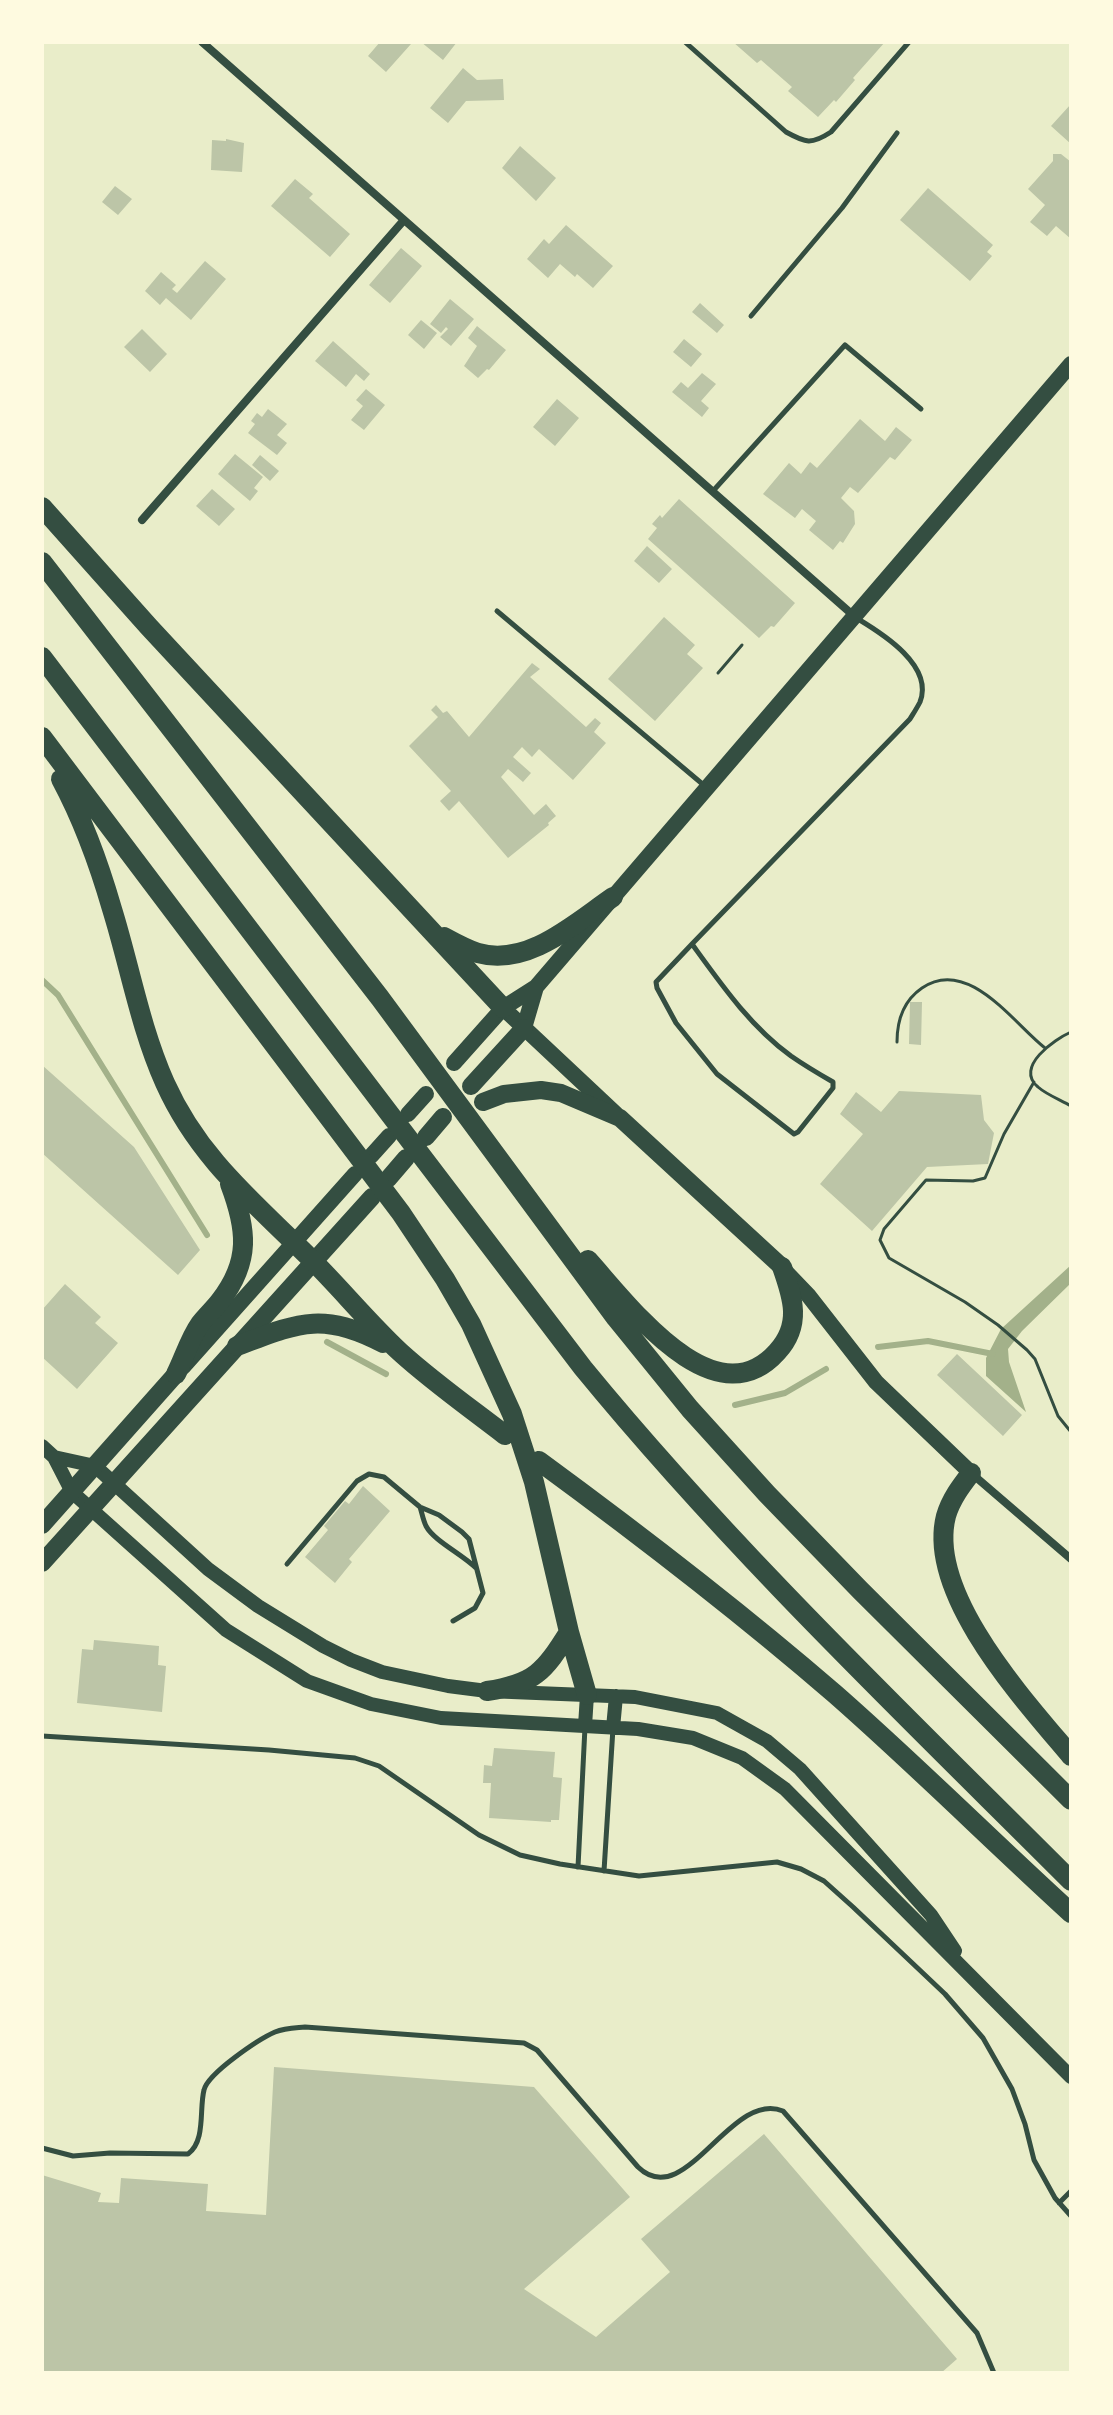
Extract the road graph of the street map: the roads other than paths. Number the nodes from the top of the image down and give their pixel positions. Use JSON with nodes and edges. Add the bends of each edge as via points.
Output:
{"nodes":[{"id":1,"x":202,"y":42,"type":"edge"},
{"id":2,"x":685,"y":42,"type":"edge"},
{"id":3,"x":909,"y":42,"type":"edge"},
{"id":4,"x":897,"y":133,"type":"dead end"},
{"id":5,"x":404,"y":220,"type":"junction"},
{"id":6,"x":751,"y":316,"type":"dead end"},
{"id":7,"x":1071,"y":364,"type":"edge"},
{"id":8,"x":921,"y":409,"type":"dead end"},
{"id":9,"x":712,"y":491,"type":"junction"},
{"id":10,"x":42,"y":507,"type":"edge"},
{"id":11,"x":142,"y":520,"type":"dead end"},
{"id":12,"x":42,"y":562,"type":"edge"},
{"id":13,"x":497,"y":611,"type":"dead end"},
{"id":14,"x":854,"y":616,"type":"junction"},
{"id":15,"x":42,"y":657,"type":"edge"},
{"id":16,"x":42,"y":737,"type":"edge"},
{"id":17,"x":42,"y":744,"type":"edge"},
{"id":18,"x":707,"y":788,"type":"junction"},
{"id":19,"x":613,"y":897,"type":"junction"},
{"id":20,"x":429,"y":930,"type":"junction"},
{"id":21,"x":692,"y":944,"type":"junction"},
{"id":22,"x":536,"y":987,"type":"junction"},
{"id":23,"x":503,"y":1008,"type":"junction"},
{"id":24,"x":524,"y":1028,"type":"junction"},
{"id":25,"x":454,"y":1063,"type":"dead end"},
{"id":26,"x":471,"y":1086,"type":"dead end"},
{"id":27,"x":426,"y":1094,"type":"dead end"},
{"id":28,"x":483,"y":1102,"type":"dead end"},
{"id":29,"x":408,"y":1114,"type":"dead end"},
{"id":30,"x":620,"y":1118,"type":"junction"},
{"id":31,"x":446,"y":1120,"type":"dead end"},
{"id":32,"x":389,"y":1136,"type":"dead end"},
{"id":33,"x":426,"y":1137,"type":"dead end"},
{"id":34,"x":371,"y":1156,"type":"dead end"},
{"id":35,"x":406,"y":1158,"type":"dead end"},
{"id":36,"x":355,"y":1174,"type":"dead end"},
{"id":37,"x":388,"y":1179,"type":"dead end"},
{"id":38,"x":229,"y":1181,"type":"junction"},
{"id":39,"x":523,"y":1188,"type":"junction"},
{"id":40,"x":372,"y":1197,"type":"dead end"},
{"id":41,"x":294,"y":1242,"type":"junction"},
{"id":42,"x":314,"y":1262,"type":"junction"},
{"id":43,"x":782,"y":1267,"type":"junction"},
{"id":44,"x":237,"y":1346,"type":"junction"},
{"id":45,"x":401,"y":1352,"type":"junction"},
{"id":46,"x":176,"y":1374,"type":"junction"},
{"id":47,"x":505,"y":1435,"type":"dead end"},
{"id":48,"x":42,"y":1446,"type":"edge"},
{"id":49,"x":54,"y":1457,"type":"junction"},
{"id":50,"x":539,"y":1461,"type":"dead end"},
{"id":51,"x":95,"y":1466,"type":"junction"},
{"id":52,"x":971,"y":1473,"type":"junction"},
{"id":53,"x":114,"y":1483,"type":"junction"},
{"id":54,"x":72,"y":1492,"type":"junction"},
{"id":55,"x":420,"y":1507,"type":"junction"},
{"id":56,"x":91,"y":1509,"type":"junction"},
{"id":57,"x":42,"y":1525,"type":"edge"},
{"id":58,"x":1071,"y":1559,"type":"edge"},
{"id":59,"x":42,"y":1563,"type":"edge"},
{"id":60,"x":287,"y":1564,"type":"dead end"},
{"id":61,"x":476,"y":1569,"type":"junction"},
{"id":62,"x":453,"y":1621,"type":"dead end"},
{"id":63,"x":569,"y":1632,"type":"junction"},
{"id":64,"x":487,"y":1691,"type":"junction"},
{"id":65,"x":587,"y":1695,"type":"junction"},
{"id":66,"x":616,"y":1696,"type":"junction"},
{"id":67,"x":585,"y":1726,"type":"junction"},
{"id":68,"x":613,"y":1728,"type":"junction"},
{"id":69,"x":42,"y":1736,"type":"edge"},
{"id":70,"x":1071,"y":1756,"type":"edge"},
{"id":71,"x":1071,"y":1800,"type":"edge"},
{"id":72,"x":578,"y":1867,"type":"junction"},
{"id":73,"x":604,"y":1871,"type":"junction"},
{"id":74,"x":1071,"y":1881,"type":"edge"},
{"id":75,"x":1071,"y":1913,"type":"edge"},
{"id":76,"x":973,"y":1978,"type":"junction"},
{"id":77,"x":1071,"y":2077,"type":"edge"},
{"id":78,"x":42,"y":2148,"type":"edge"},
{"id":79,"x":1071,"y":2191,"type":"edge"},
{"id":80,"x":1059,"y":2203,"type":"junction"},
{"id":81,"x":1071,"y":2216,"type":"edge"},
{"id":82,"x":994,"y":2373,"type":"edge"}],
"edges":[{"from":1,"to":5,"type":"street"},
{"from":2,"to":3,"type":"lane","via":[[804,142],[831,132]]},
{"from":4,"to":6,"type":"lane"},
{"from":5,"to":9,"type":"street"},
{"from":5,"to":11,"type":"street"},
{"from":7,"to":14,"type":"main road"},
{"from":8,"to":9,"type":"lane","via":[[845,345]]},
{"from":9,"to":14,"type":"street"},
{"from":10,"to":20,"type":"highway"},
{"from":12,"to":39,"type":"highway"},
{"from":13,"to":18,"type":"lane"},
{"from":14,"to":18,"type":"main road"},
{"from":14,"to":21,"type":"lane","via":[[895,642],[910,660],[921,683],[921,700],[910,719]]},
{"from":15,"to":74,"type":"highway","via":[[643,1440],[720,1527]]},
{"from":16,"to":63,"type":"highway","via":[[422,1243],[471,1324],[512,1414],[534,1482]]},
{"from":17,"to":38,"type":"highway","via":[[98,866],[166,1086]]},
{"from":18,"to":19,"type":"main road"},
{"from":19,"to":20,"type":"highway","via":[[549,940],[513,953],[480,954]]},
{"from":19,"to":22,"type":"main road"},
{"from":20,"to":23,"type":"highway"},
{"from":21,"to":21,"type":"lane","via":[[656,982],[676,1023],[717,1074],[798,1132],[833,1082],[767,1035]]},
{"from":22,"to":23,"type":"main road"},
{"from":22,"to":24,"type":"main road"},
{"from":23,"to":24,"type":"main road"},
{"from":23,"to":25,"type":"main road"},
{"from":24,"to":26,"type":"highway"},
{"from":24,"to":30,"type":"main road"},
{"from":27,"to":29,"type":"main road"},
{"from":28,"to":30,"type":"highway","via":[[541,1090]]},
{"from":30,"to":43,"type":"highway"},
{"from":31,"to":33,"type":"highway"},
{"from":32,"to":34,"type":"main road"},
{"from":35,"to":37,"type":"highway"},
{"from":36,"to":41,"type":"main road"},
{"from":38,"to":41,"type":"highway"},
{"from":38,"to":46,"type":"highway","via":[[243,1223],[241,1264],[222,1299],[198,1326]]},
{"from":39,"to":43,"type":"highway","via":[[669,1345],[714,1372],[746,1372],[786,1343],[795,1312]]},
{"from":39,"to":71,"type":"highway","via":[[616,1318],[690,1409],[850,1580]]},
{"from":40,"to":42,"type":"highway"},
{"from":41,"to":42,"type":"highway"},
{"from":41,"to":46,"type":"main road"},
{"from":42,"to":44,"type":"highway"},
{"from":42,"to":45,"type":"highway"},
{"from":43,"to":52,"type":"main road","via":[[876,1382]]},
{"from":44,"to":45,"type":"highway","via":[[290,1326],[326,1323],[360,1331]]},
{"from":44,"to":53,"type":"highway"},
{"from":45,"to":47,"type":"highway"},
{"from":46,"to":51,"type":"highway"},
{"from":48,"to":49,"type":"street"},
{"from":49,"to":51,"type":"street"},
{"from":49,"to":54,"type":"street"},
{"from":50,"to":75,"type":"highway","via":[[790,1656]]},
{"from":51,"to":53,"type":"street"},
{"from":51,"to":54,"type":"highway"},
{"from":52,"to":58,"type":"street"},
{"from":52,"to":70,"type":"highway","via":[[945,1519],[953,1582],[998,1666]]},
{"from":53,"to":56,"type":"highway"},
{"from":53,"to":64,"type":"street","via":[[208,1569],[323,1646],[382,1672]]},
{"from":54,"to":56,"type":"street"},
{"from":54,"to":57,"type":"highway"},
{"from":55,"to":60,"type":"lane","via":[[384,1477],[369,1474],[357,1481]]},
{"from":55,"to":61,"type":"lane","via":[[432,1533]]},
{"from":55,"to":61,"type":"lane","via":[[469,1539]]},
{"from":56,"to":59,"type":"highway"},
{"from":56,"to":67,"type":"street","via":[[226,1630],[307,1681],[371,1704],[441,1718]]},
{"from":61,"to":62,"type":"lane","via":[[481,1600]]},
{"from":63,"to":64,"type":"highway","via":[[555,1655],[528,1681]]},
{"from":63,"to":65,"type":"highway"},
{"from":64,"to":65,"type":"street"},
{"from":65,"to":66,"type":"street"},
{"from":65,"to":67,"type":"street"},
{"from":66,"to":68,"type":"street"},
{"from":66,"to":76,"type":"street","via":[[717,1713],[767,1741],[800,1769],[931,1915]]},
{"from":67,"to":68,"type":"street"},
{"from":67,"to":72,"type":"lane"},
{"from":68,"to":73,"type":"lane"},
{"from":68,"to":76,"type":"street","via":[[693,1738],[742,1758],[785,1789]]},
{"from":69,"to":72,"type":"lane","via":[[355,1758],[379,1766],[507,1849]]},
{"from":72,"to":73,"type":"lane"},
{"from":73,"to":80,"type":"lane","via":[[639,1876],[777,1862],[824,1881],[945,1994],[983,2038],[1012,2089],[1034,2160]]},
{"from":76,"to":77,"type":"street"},
{"from":78,"to":82,"type":"lane","via":[[73,2156],[188,2154],[197,2143],[204,2086],[268,2036],[288,2028],[524,2043],[537,2050],[638,2167],[654,2178],[683,2169],[751,2112],[773,2107],[783,2111],[977,2333]]},
{"from":79,"to":80,"type":"lane"},
{"from":80,"to":81,"type":"lane"}]}
